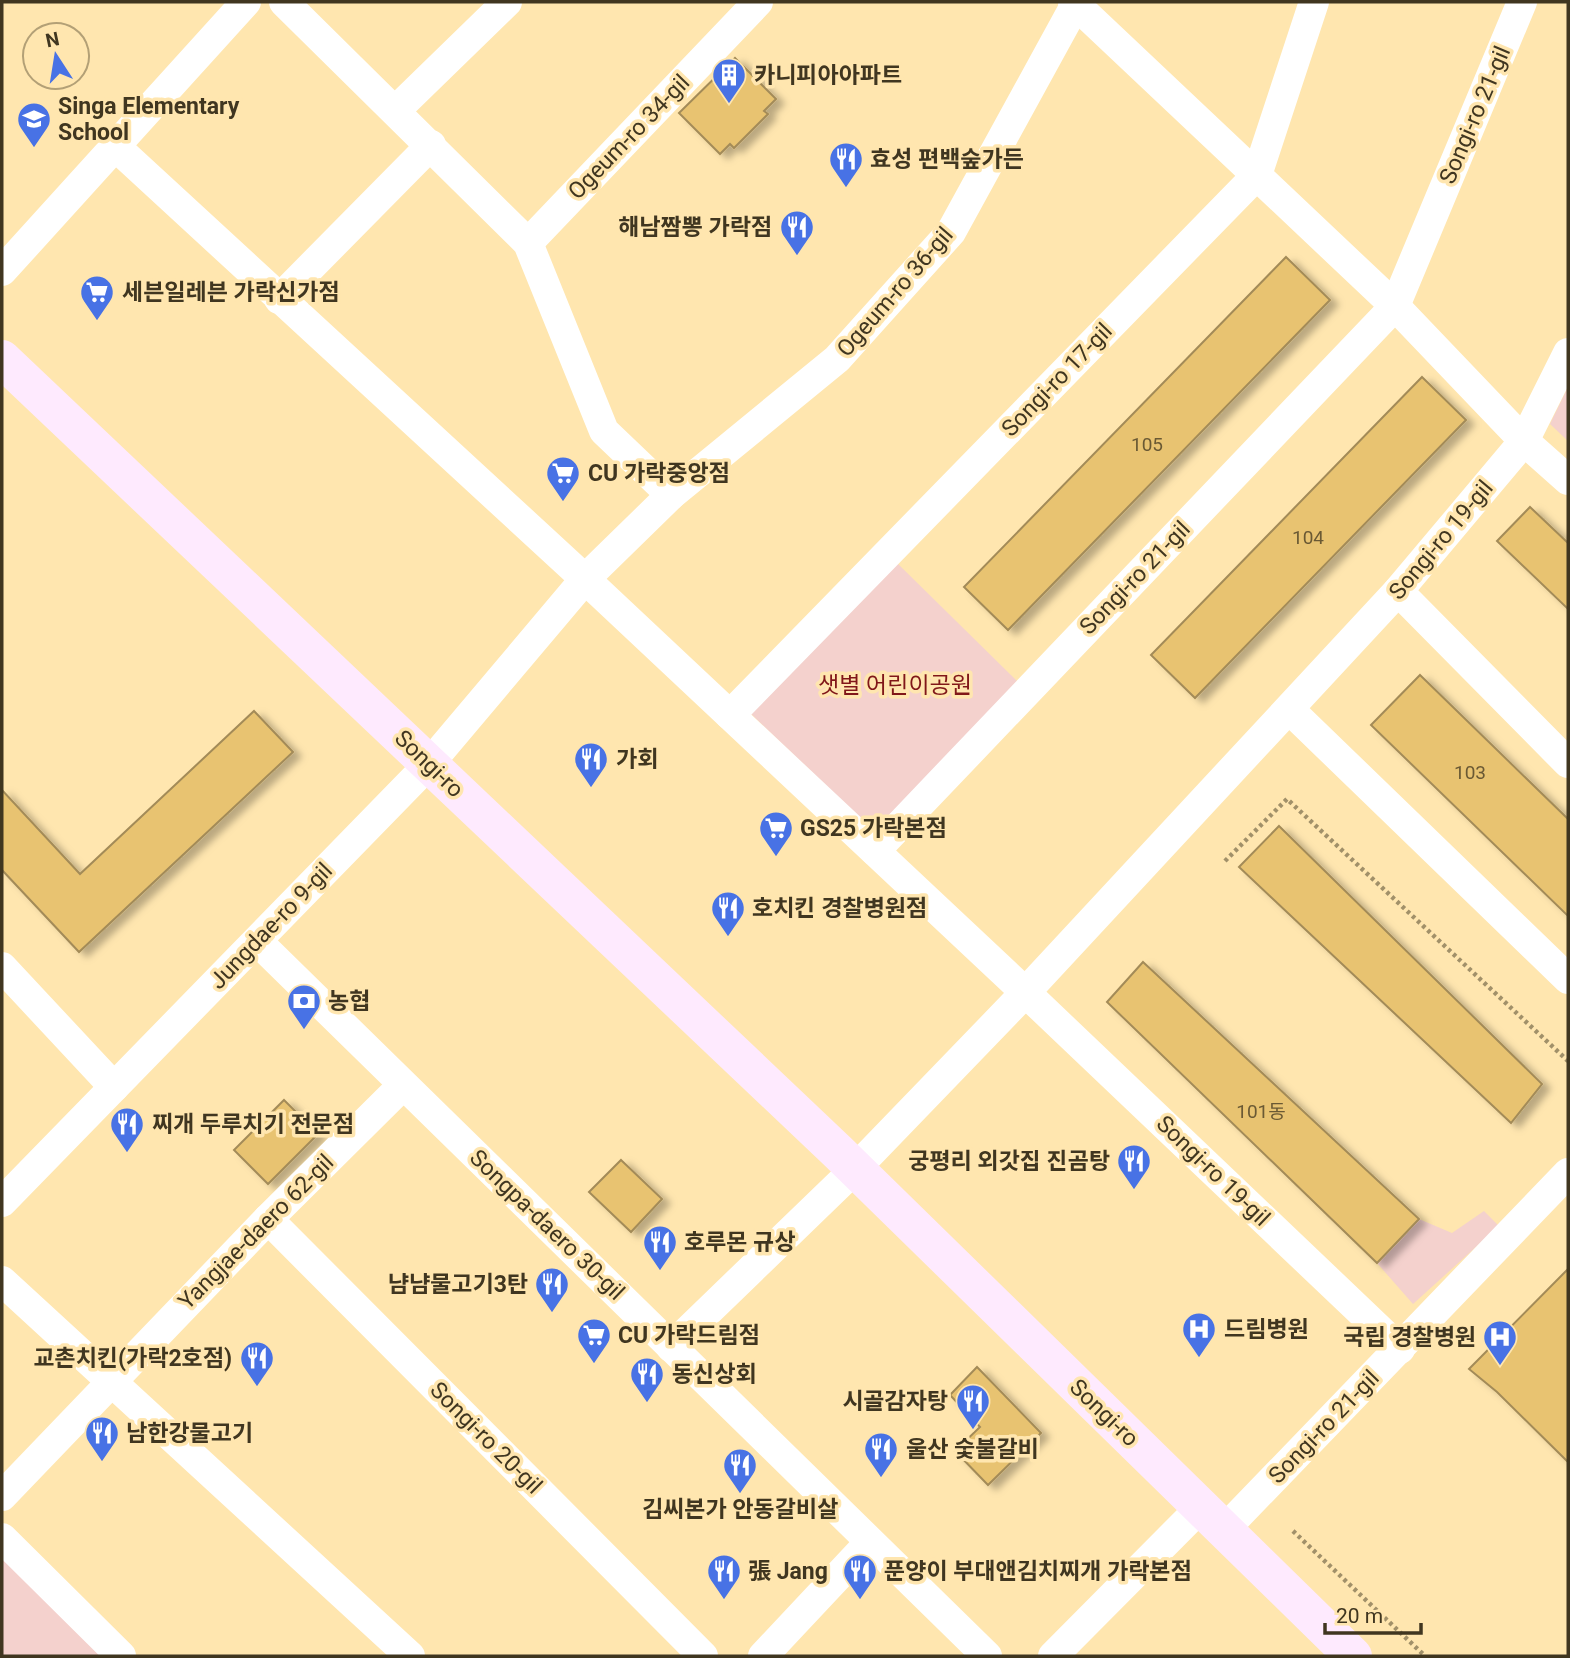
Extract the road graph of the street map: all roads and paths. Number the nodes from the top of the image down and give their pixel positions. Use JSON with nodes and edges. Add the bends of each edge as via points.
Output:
{"nodes":[{"id":1,"x":246,"y":2,"type":"edge"},
{"id":2,"x":284,"y":2,"type":"edge"},
{"id":3,"x":507,"y":2,"type":"edge"},
{"id":4,"x":758,"y":2,"type":"edge"},
{"id":5,"x":1314,"y":2,"type":"edge"},
{"id":6,"x":1522,"y":2,"type":"edge"},
{"id":7,"x":1076,"y":3,"type":"edge"},
{"id":8,"x":396,"y":111,"type":"junction"},
{"id":9,"x":431,"y":145,"type":"junction"},
{"id":10,"x":116,"y":147,"type":"junction"},
{"id":11,"x":1257,"y":175,"type":"junction"},
{"id":12,"x":528,"y":243,"type":"junction"},
{"id":13,"x":2,"y":271,"type":"edge"},
{"id":14,"x":279,"y":299,"type":"junction"},
{"id":15,"x":1395,"y":306,"type":"junction"},
{"id":16,"x":1568,"y":353,"type":"edge"},
{"id":17,"x":2,"y":359,"type":"edge"},
{"id":18,"x":1524,"y":441,"type":"junction"},
{"id":19,"x":1568,"y":481,"type":"edge"},
{"id":20,"x":671,"y":495,"type":"junction"},
{"id":21,"x":585,"y":579,"type":"junction"},
{"id":22,"x":1398,"y":592,"type":"junction"},
{"id":23,"x":1290,"y":710,"type":"junction"},
{"id":24,"x":730,"y":715,"type":"junction"},
{"id":25,"x":1568,"y":762,"type":"edge"},
{"id":26,"x":429,"y":764,"type":"junction"},
{"id":27,"x":875,"y":851,"type":"junction"},
{"id":28,"x":1225,"y":861,"type":"dead end"},
{"id":29,"x":257,"y":941,"type":"junction"},
{"id":30,"x":2,"y":967,"type":"edge"},
{"id":31,"x":1568,"y":978,"type":"edge"},
{"id":32,"x":1025,"y":992,"type":"junction"},
{"id":33,"x":1568,"y":1061,"type":"edge"},
{"id":34,"x":403,"y":1085,"type":"junction"},
{"id":35,"x":114,"y":1087,"type":"junction"},
{"id":36,"x":855,"y":1169,"type":"junction"},
{"id":37,"x":1568,"y":1173,"type":"edge"},
{"id":38,"x":2,"y":1202,"type":"edge"},
{"id":39,"x":268,"y":1219,"type":"junction"},
{"id":40,"x":2,"y":1281,"type":"edge"},
{"id":41,"x":671,"y":1347,"type":"junction"},
{"id":42,"x":1400,"y":1349,"type":"junction"},
{"id":43,"x":110,"y":1381,"type":"junction"},
{"id":44,"x":2,"y":1496,"type":"edge"},
{"id":45,"x":1212,"y":1518,"type":"junction"},
{"id":46,"x":1293,"y":1531,"type":"dead end"},
{"id":47,"x":2,"y":1538,"type":"edge"},
{"id":48,"x":870,"y":1542,"type":"junction"},
{"id":49,"x":121,"y":1656,"type":"edge"},
{"id":50,"x":410,"y":1656,"type":"edge"},
{"id":51,"x":703,"y":1656,"type":"edge"},
{"id":52,"x":763,"y":1656,"type":"edge"},
{"id":53,"x":987,"y":1656,"type":"edge"},
{"id":54,"x":1053,"y":1656,"type":"edge"},
{"id":55,"x":1353,"y":1656,"type":"edge"},
{"id":56,"x":1425,"y":1656,"type":"edge"}],
"edges":[{"from":1,"to":10,"type":"street"},
{"from":2,"to":8,"type":"street"},
{"from":3,"to":8,"type":"street"},
{"from":4,"to":12,"type":"street","name":"Ogeum-ro 34-gil"},
{"from":5,"to":11,"type":"street","name":"Songi-ro 17-gil"},
{"from":6,"to":15,"type":"street","name":"Songi-ro 21-gil"},
{"from":7,"to":11,"type":"street"},
{"from":7,"to":20,"type":"street","name":"Ogeum-ro 36-gil","via":[[951,232],[837,359]]},
{"from":8,"to":9,"type":"street"},
{"from":9,"to":12,"type":"street"},
{"from":9,"to":14,"type":"street"},
{"from":10,"to":13,"type":"street"},
{"from":10,"to":14,"type":"street"},
{"from":11,"to":15,"type":"street"},
{"from":11,"to":24,"type":"street","name":"Songi-ro 17-gil"},
{"from":12,"to":20,"type":"street","via":[[604,431]]},
{"from":14,"to":21,"type":"street"},
{"from":15,"to":18,"type":"street"},
{"from":15,"to":27,"type":"street","name":"Songi-ro 21-gil"},
{"from":16,"to":18,"type":"street","name":"Songi-ro 19-gil"},
{"from":17,"to":26,"type":"street","name":"Songi-ro"},
{"from":18,"to":19,"type":"street"},
{"from":18,"to":22,"type":"street","name":"Songi-ro 19-gil"},
{"from":20,"to":21,"type":"street","name":"Ogeum-ro 36-gil"},
{"from":21,"to":24,"type":"street"},
{"from":21,"to":26,"type":"street","name":"Ogeum-ro 36-gil"},
{"from":22,"to":23,"type":"street","name":"Songi-ro 19-gil"},
{"from":22,"to":25,"type":"street"},
{"from":23,"to":31,"type":"street"},
{"from":23,"to":32,"type":"street","name":"Songi-ro 19-gil"},
{"from":24,"to":27,"type":"street"},
{"from":26,"to":29,"type":"street","name":"Jungdae-ro 9-gil"},
{"from":26,"to":36,"type":"street","name":"Songi-ro"},
{"from":27,"to":32,"type":"street"},
{"from":28,"to":33,"type":"path","via":[[1287,799]]},
{"from":29,"to":34,"type":"street","name":"Songpa-daero 30-gil"},
{"from":29,"to":35,"type":"street","name":"Jungdae-ro 9-gil"},
{"from":30,"to":35,"type":"street"},
{"from":32,"to":36,"type":"street","name":"Songi-ro 19-gil"},
{"from":32,"to":42,"type":"street","name":"Songi-ro 19-gil"},
{"from":34,"to":39,"type":"street","name":"Yangjae-daero 62-gil"},
{"from":34,"to":41,"type":"street","name":"Songpa-daero 30-gil"},
{"from":35,"to":38,"type":"street","name":"Jungdae-ro 9-gil"},
{"from":36,"to":41,"type":"street"},
{"from":36,"to":45,"type":"street","name":"Songi-ro"},
{"from":37,"to":42,"type":"street","name":"Songi-ro 21-gil"},
{"from":39,"to":43,"type":"street","name":"Yangjae-daero 62-gil"},
{"from":39,"to":51,"type":"street","name":"Songi-ro 20-gil"},
{"from":40,"to":43,"type":"street"},
{"from":41,"to":48,"type":"street","name":"Songpa-daero 30-gil"},
{"from":42,"to":45,"type":"street","name":"Songi-ro 21-gil"},
{"from":43,"to":44,"type":"street","name":"Yangjae-daero 62-gil"},
{"from":43,"to":50,"type":"street"},
{"from":45,"to":54,"type":"street"},
{"from":45,"to":55,"type":"street","name":"Songi-ro"},
{"from":46,"to":56,"type":"path"},
{"from":47,"to":49,"type":"street"},
{"from":48,"to":52,"type":"street"},
{"from":48,"to":53,"type":"street","name":"Songpa-daero 30-gil"}]}
